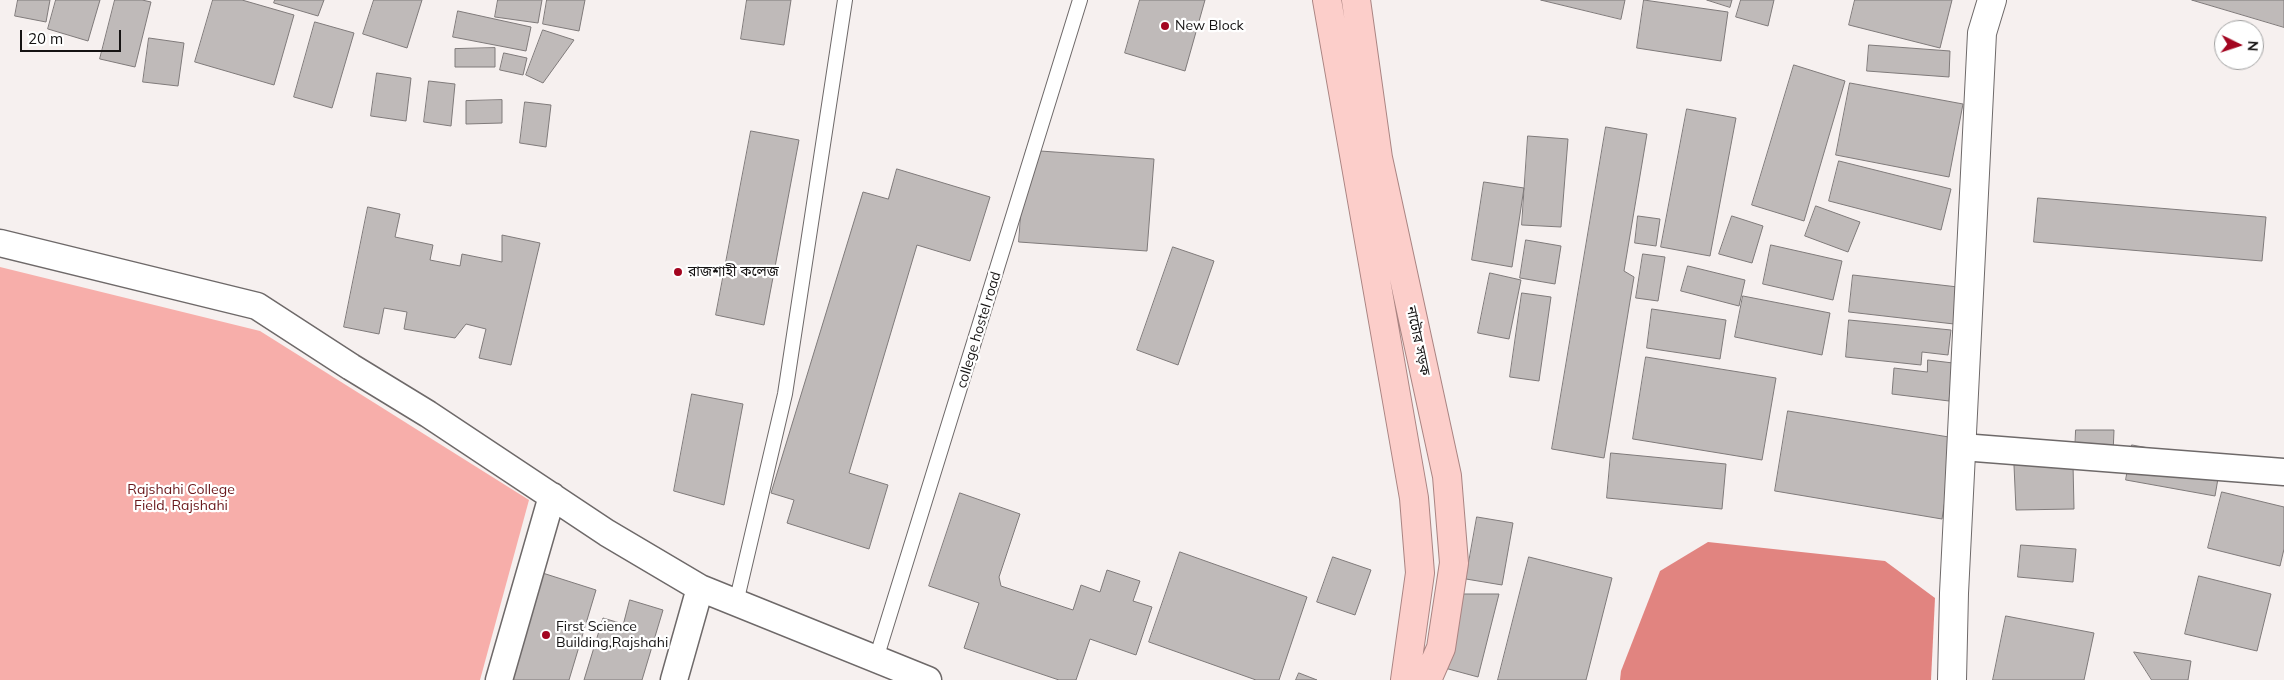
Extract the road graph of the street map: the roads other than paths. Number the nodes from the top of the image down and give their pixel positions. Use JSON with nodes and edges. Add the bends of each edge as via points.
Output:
{"nodes":[{"id":1,"x":845,"y":0,"type":"edge"},
{"id":2,"x":1080,"y":0,"type":"edge"},
{"id":3,"x":1327,"y":0,"type":"edge"},
{"id":4,"x":1356,"y":0,"type":"edge"},
{"id":5,"x":1992,"y":0,"type":"edge"},
{"id":6,"x":0,"y":243,"type":"edge"},
{"id":7,"x":1962,"y":447,"type":"junction"},
{"id":8,"x":2284,"y":472,"type":"edge"},
{"id":9,"x":552,"y":496,"type":"junction"},
{"id":10,"x":700,"y":588,"type":"junction"},
{"id":11,"x":736,"y":603,"type":"junction"},
{"id":12,"x":876,"y":659,"type":"junction"},
{"id":13,"x":499,"y":680,"type":"edge"},
{"id":14,"x":674,"y":680,"type":"edge"},
{"id":15,"x":928,"y":680,"type":"edge"},
{"id":16,"x":1405,"y":680,"type":"edge"},
{"id":17,"x":1428,"y":680,"type":"edge"},
{"id":18,"x":1952,"y":680,"type":"edge"}],
"edges":[{"from":1,"to":11,"type":"lane","via":[[784,394]]},
{"from":2,"to":12,"type":"lane","name":"college hostel road"},
{"from":3,"to":16,"type":"highway","via":[[1414,498],[1420,573]]},
{"from":4,"to":17,"type":"highway","name":"নাটোর সড়ক","via":[[1378,158],[1447,476],[1454,563],[1441,648]]},
{"from":5,"to":7,"type":"main road","via":[[1982,34]]},
{"from":6,"to":9,"type":"street","via":[[257,306]]},
{"from":7,"to":8,"type":"street"},
{"from":7,"to":18,"type":"main road"},
{"from":9,"to":10,"type":"street","via":[[606,533]]},
{"from":9,"to":13,"type":"street"},
{"from":10,"to":11,"type":"street"},
{"from":10,"to":14,"type":"street"},
{"from":11,"to":12,"type":"street"},
{"from":12,"to":15,"type":"street"}]}
